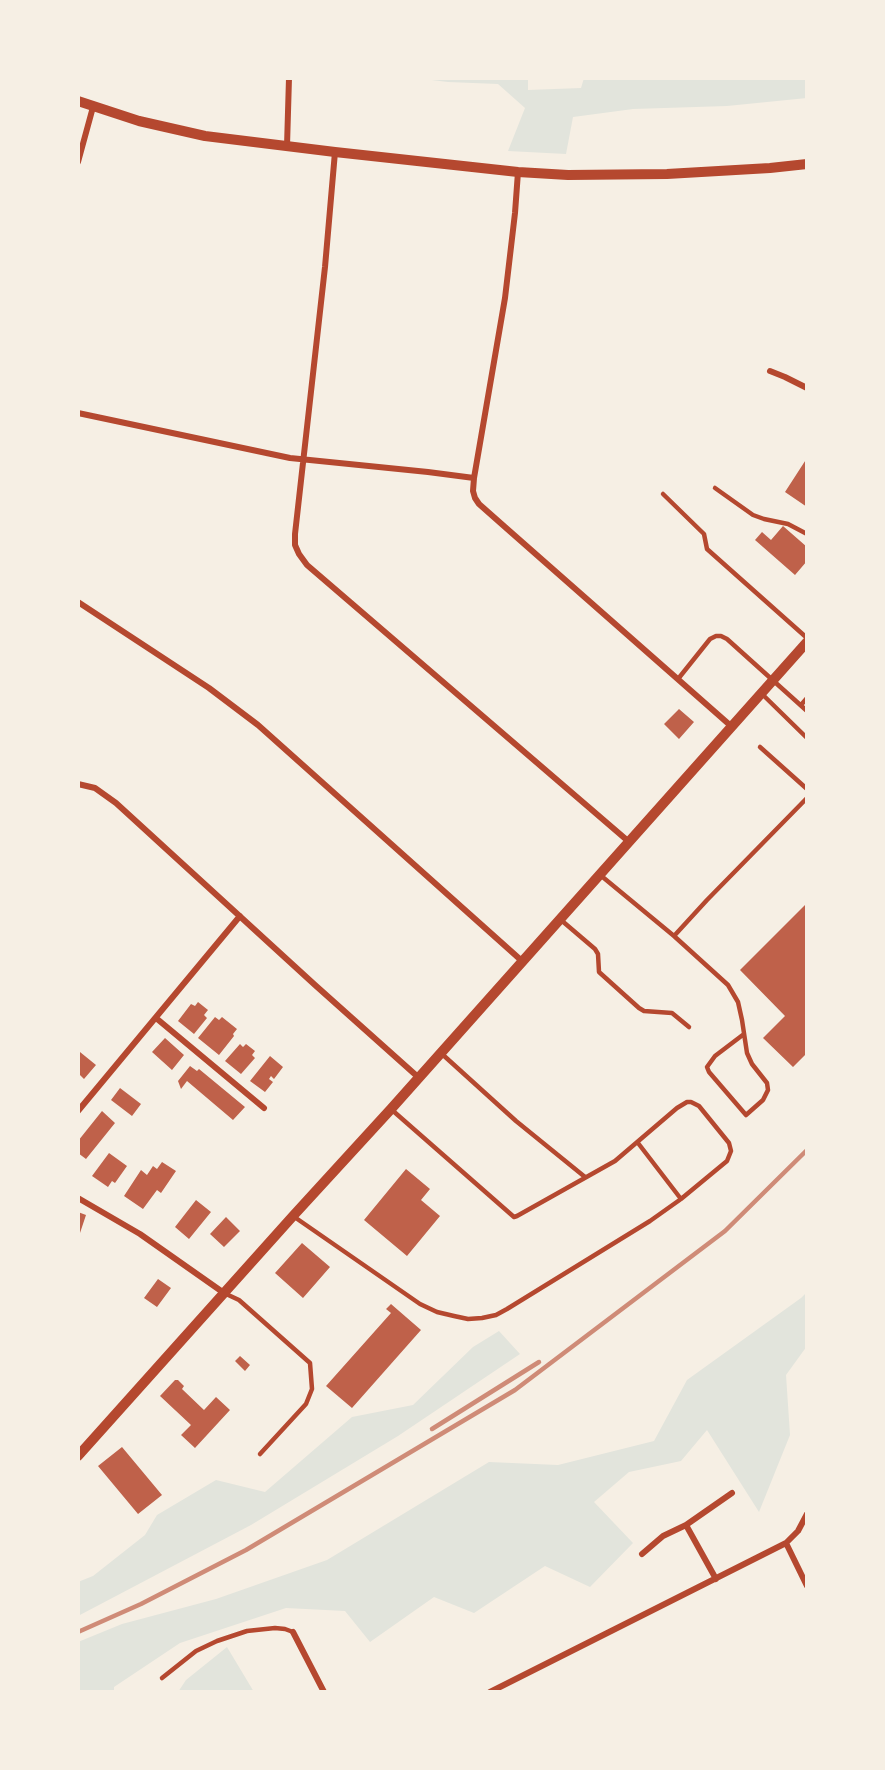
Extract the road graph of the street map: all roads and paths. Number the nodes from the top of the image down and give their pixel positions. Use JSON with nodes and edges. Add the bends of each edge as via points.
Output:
{"nodes":[{"id":1,"x":289,"y":78,"type":"edge"},
{"id":2,"x":78,"y":101,"type":"edge"},
{"id":3,"x":93,"y":106,"type":"junction"},
{"id":4,"x":287,"y":146,"type":"junction"},
{"id":5,"x":335,"y":152,"type":"junction"},
{"id":6,"x":78,"y":162,"type":"edge"},
{"id":7,"x":807,"y":164,"type":"edge"},
{"id":8,"x":518,"y":172,"type":"junction"},
{"id":9,"x":770,"y":371,"type":"dead end"},
{"id":10,"x":807,"y":388,"type":"edge"},
{"id":11,"x":78,"y":412,"type":"edge"},
{"id":12,"x":303,"y":460,"type":"junction"},
{"id":13,"x":474,"y":478,"type":"junction"},
{"id":14,"x":715,"y":488,"type":"dead end"},
{"id":15,"x":663,"y":494,"type":"dead end"},
{"id":16,"x":807,"y":534,"type":"edge"},
{"id":17,"x":78,"y":602,"type":"edge"},
{"id":18,"x":807,"y":640,"type":"edge"},
{"id":19,"x":803,"y":654,"type":"edge"},
{"id":20,"x":678,"y":679,"type":"junction"},
{"id":21,"x":774,"y":679,"type":"junction"},
{"id":22,"x":760,"y":693,"type":"junction"},
{"id":23,"x":807,"y":698,"type":"edge"},
{"id":24,"x":801,"y":705,"type":"junction"},
{"id":25,"x":807,"y":711,"type":"edge"},
{"id":26,"x":731,"y":726,"type":"junction"},
{"id":27,"x":807,"y":738,"type":"edge"},
{"id":28,"x":760,"y":747,"type":"dead end"},
{"id":29,"x":78,"y":784,"type":"edge"},
{"id":30,"x":807,"y":789,"type":"edge"},
{"id":31,"x":807,"y":798,"type":"edge"},
{"id":32,"x":628,"y":841,"type":"junction"},
{"id":33,"x":599,"y":874,"type":"junction"},
{"id":34,"x":240,"y":916,"type":"junction"},
{"id":35,"x":560,"y":919,"type":"junction"},
{"id":36,"x":674,"y":936,"type":"junction"},
{"id":37,"x":522,"y":961,"type":"junction"},
{"id":38,"x":156,"y":1018,"type":"junction"},
{"id":39,"x":689,"y":1027,"type":"dead end"},
{"id":40,"x":744,"y":1034,"type":"junction"},
{"id":41,"x":440,"y":1053,"type":"junction"},
{"id":42,"x":418,"y":1077,"type":"junction"},
{"id":43,"x":264,"y":1108,"type":"dead end"},
{"id":44,"x":391,"y":1109,"type":"junction"},
{"id":45,"x":78,"y":1111,"type":"edge"},
{"id":46,"x":638,"y":1143,"type":"junction"},
{"id":47,"x":585,"y":1177,"type":"junction"},
{"id":48,"x":78,"y":1198,"type":"edge"},
{"id":49,"x":681,"y":1199,"type":"junction"},
{"id":50,"x":293,"y":1216,"type":"junction"},
{"id":51,"x":224,"y":1293,"type":"junction"},
{"id":52,"x":260,"y":1454,"type":"dead end"},
{"id":53,"x":78,"y":1456,"type":"edge"},
{"id":54,"x":732,"y":1493,"type":"dead end"},
{"id":55,"x":807,"y":1514,"type":"edge"},
{"id":56,"x":687,"y":1525,"type":"junction"},
{"id":57,"x":786,"y":1543,"type":"junction"},
{"id":58,"x":642,"y":1554,"type":"dead end"},
{"id":59,"x":716,"y":1579,"type":"junction"},
{"id":60,"x":807,"y":1586,"type":"edge"},
{"id":61,"x":293,"y":1632,"type":"joint"},
{"id":62,"x":162,"y":1678,"type":"dead end"},
{"id":63,"x":324,"y":1692,"type":"edge"},
{"id":64,"x":490,"y":1692,"type":"edge"}],
"edges":[{"from":1,"to":4,"type":"street"},
{"from":2,"to":3,"type":"street"},
{"from":3,"to":4,"type":"street","via":[[175,130]]},
{"from":3,"to":6,"type":"street"},
{"from":4,"to":5,"type":"street"},
{"from":5,"to":8,"type":"street"},
{"from":5,"to":12,"type":"street"},
{"from":7,"to":8,"type":"street","via":[[667,174]]},
{"from":8,"to":13,"type":"street","via":[[504,308]]},
{"from":9,"to":10,"type":"street"},
{"from":11,"to":12,"type":"street"},
{"from":12,"to":13,"type":"street"},
{"from":12,"to":32,"type":"street","via":[[295,534],[299,555]]},
{"from":13,"to":20,"type":"street","via":[[473,491],[479,504]]},
{"from":14,"to":16,"type":"lane","via":[[753,515],[788,524]]},
{"from":15,"to":18,"type":"lane","via":[[704,534],[707,549]]},
{"from":17,"to":37,"type":"street","via":[[258,725]]},
{"from":18,"to":19,"type":"street"},
{"from":19,"to":21,"type":"street"},
{"from":20,"to":21,"type":"lane","via":[[716,636],[727,639]]},
{"from":20,"to":26,"type":"street"},
{"from":21,"to":22,"type":"street"},
{"from":21,"to":24,"type":"lane"},
{"from":22,"to":26,"type":"street"},
{"from":22,"to":27,"type":"lane"},
{"from":23,"to":24,"type":"lane"},
{"from":24,"to":25,"type":"lane"},
{"from":26,"to":32,"type":"street"},
{"from":28,"to":30,"type":"lane"},
{"from":29,"to":34,"type":"street","via":[[106,795]]},
{"from":31,"to":36,"type":"lane"},
{"from":32,"to":33,"type":"street"},
{"from":33,"to":35,"type":"street"},
{"from":33,"to":36,"type":"lane"},
{"from":34,"to":38,"type":"street"},
{"from":34,"to":42,"type":"street"},
{"from":35,"to":37,"type":"street"},
{"from":35,"to":39,"type":"lane","via":[[595,949],[599,972],[639,1008],[672,1013]]},
{"from":36,"to":40,"type":"lane","via":[[728,985],[738,1002]]},
{"from":37,"to":41,"type":"street"},
{"from":38,"to":43,"type":"street"},
{"from":38,"to":45,"type":"street"},
{"from":40,"to":40,"type":"lane","via":[[747,1053],[768,1090],[746,1115],[707,1067]]},
{"from":41,"to":42,"type":"street"},
{"from":41,"to":47,"type":"lane"},
{"from":42,"to":44,"type":"street"},
{"from":44,"to":47,"type":"lane","via":[[514,1216]]},
{"from":44,"to":50,"type":"street"},
{"from":46,"to":47,"type":"lane"},
{"from":46,"to":49,"type":"lane"},
{"from":46,"to":49,"type":"lane","via":[[681,1104],[691,1102],[699,1106],[729,1143],[727,1161]]},
{"from":48,"to":51,"type":"street","via":[[140,1234]]},
{"from":49,"to":50,"type":"lane","via":[[496,1315],[482,1318],[454,1316],[420,1304]]},
{"from":50,"to":51,"type":"street"},
{"from":51,"to":52,"type":"lane","via":[[239,1300],[310,1363],[312,1389],[306,1404]]},
{"from":51,"to":53,"type":"street"},
{"from":54,"to":56,"type":"street"},
{"from":55,"to":57,"type":"street"},
{"from":56,"to":58,"type":"street","via":[[663,1536]]},
{"from":56,"to":59,"type":"street"},
{"from":57,"to":59,"type":"street"},
{"from":57,"to":60,"type":"street"},
{"from":59,"to":64,"type":"street"},
{"from":61,"to":62,"type":"lane","via":[[275,1628],[247,1631],[217,1641],[196,1651]]},
{"from":61,"to":63,"type":"street"}]}
